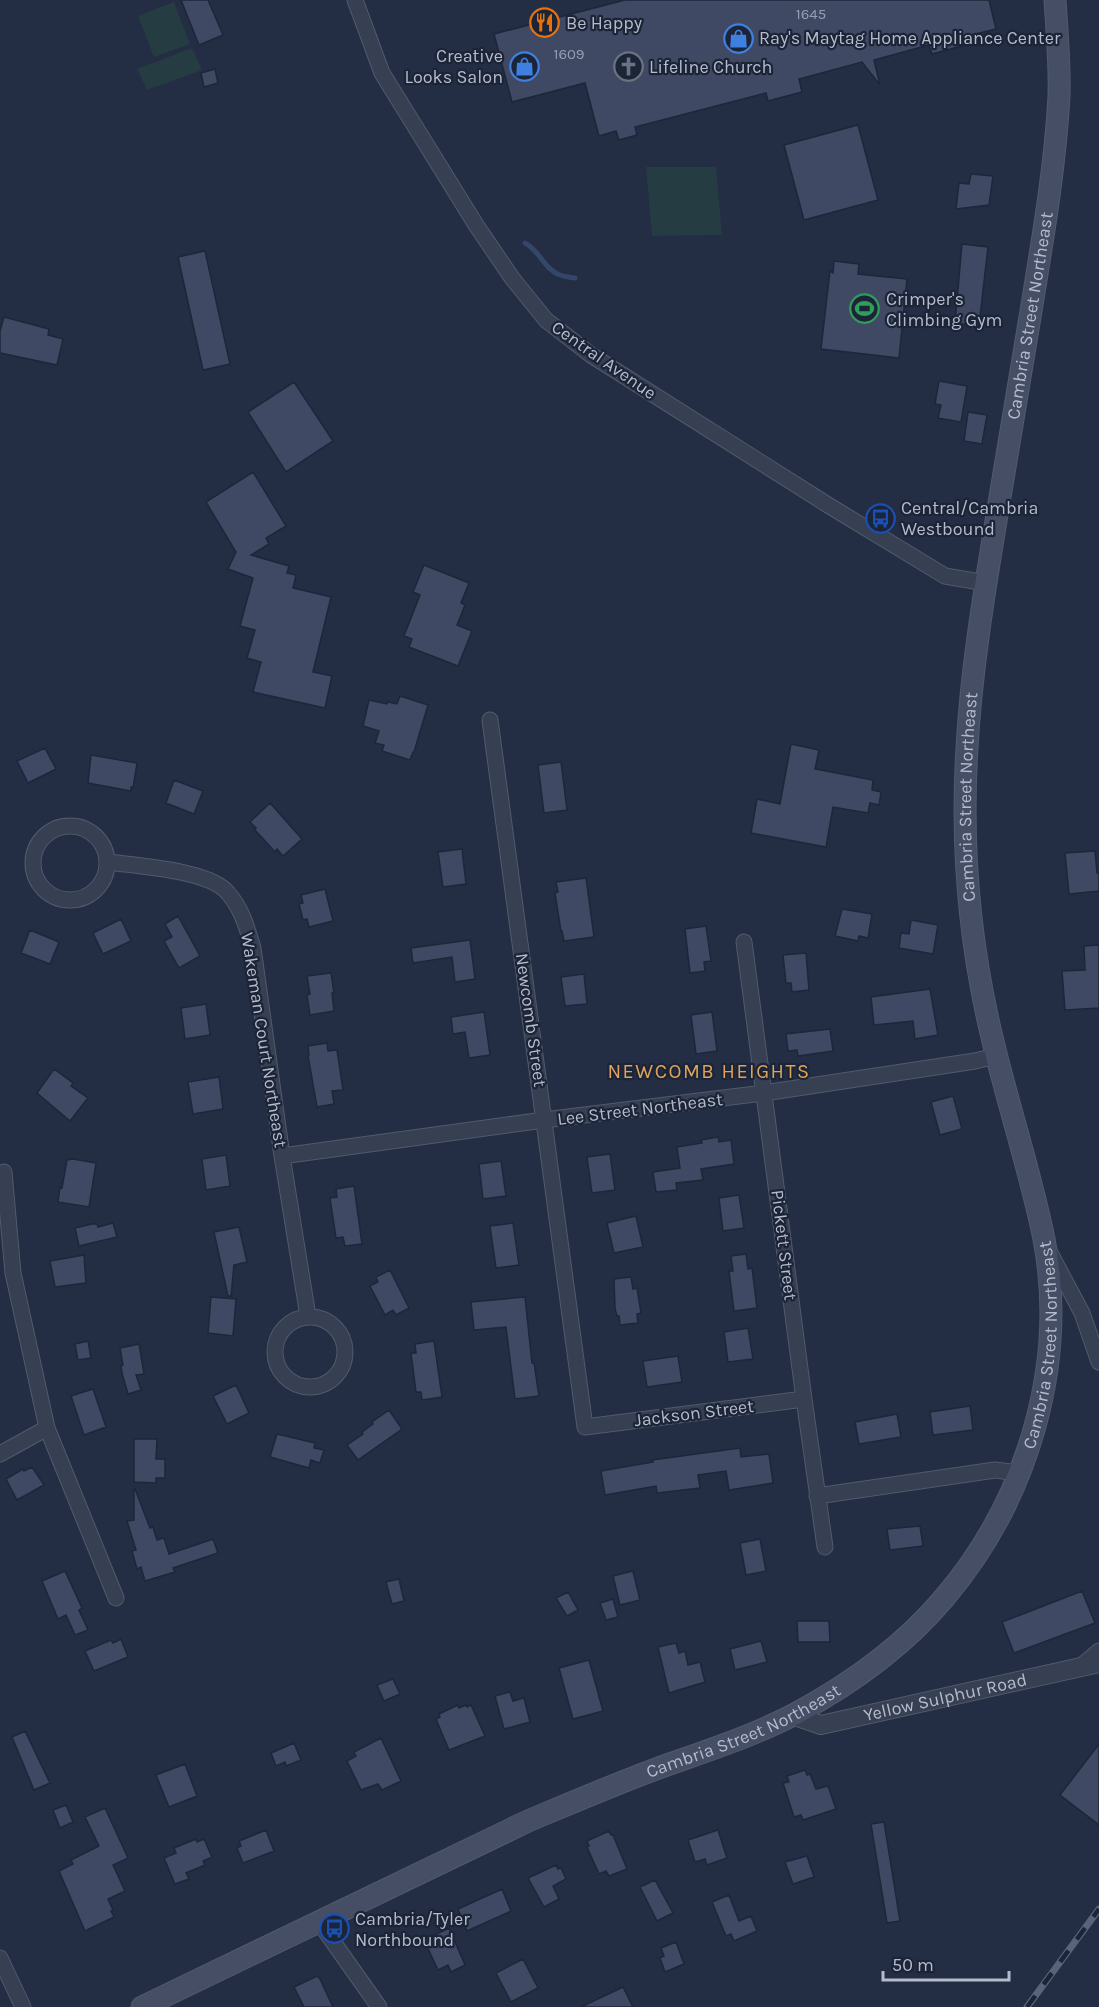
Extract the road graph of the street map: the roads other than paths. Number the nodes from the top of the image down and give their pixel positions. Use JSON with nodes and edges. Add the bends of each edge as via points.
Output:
{"nodes":[{"id":1,"x":355,"y":0,"type":"edge"},
{"id":2,"x":1055,"y":0,"type":"edge"},
{"id":3,"x":986,"y":583,"type":"junction"},
{"id":4,"x":490,"y":720,"type":"dead end"},
{"id":5,"x":108,"y":862,"type":"junction"},
{"id":6,"x":744,"y":942,"type":"dead end"},
{"id":7,"x":996,"y":1056,"type":"junction"},
{"id":8,"x":764,"y":1093,"type":"junction"},
{"id":9,"x":544,"y":1120,"type":"junction"},
{"id":10,"x":282,"y":1156,"type":"junction"},
{"id":11,"x":4,"y":1172,"type":"dead end"},
{"id":12,"x":1044,"y":1242,"type":"junction"},
{"id":13,"x":308,"y":1316,"type":"junction"},
{"id":14,"x":1099,"y":1362,"type":"edge"},
{"id":15,"x":804,"y":1399,"type":"junction"},
{"id":16,"x":585,"y":1427,"type":"joint"},
{"id":17,"x":47,"y":1428,"type":"junction"},
{"id":18,"x":0,"y":1454,"type":"edge"},
{"id":19,"x":1019,"y":1473,"type":"junction"},
{"id":20,"x":817,"y":1496,"type":"junction"},
{"id":21,"x":825,"y":1547,"type":"dead end"},
{"id":22,"x":116,"y":1598,"type":"dead end"},
{"id":23,"x":1099,"y":1651,"type":"edge"},
{"id":24,"x":1099,"y":1663,"type":"edge"},
{"id":25,"x":1079,"y":1668,"type":"junction"},
{"id":26,"x":792,"y":1715,"type":"junction"},
{"id":27,"x":319,"y":1922,"type":"junction"},
{"id":28,"x":0,"y":1958,"type":"edge"},
{"id":29,"x":23,"y":2007,"type":"edge"},
{"id":30,"x":142,"y":2007,"type":"edge"},
{"id":31,"x":379,"y":2007,"type":"edge"}],
"edges":[{"from":1,"to":3,"type":"street","name":"Central Avenue","via":[[382,73],[488,243],[546,320],[601,361],[934,570],[945,576]]},
{"from":2,"to":3,"type":"main road","name":"Cambria Street Northeast","via":[[1059,93],[1054,164]]},
{"from":3,"to":7,"type":"main road","name":"Cambria Street Northeast","via":[[970,695],[965,835],[976,955]]},
{"from":4,"to":9,"type":"street","name":"Newcomb Street"},
{"from":5,"to":5,"type":"street","via":[[97,837],[73,825],[59,826],[47,833],[36,848],[33,866],[39,884],[52,896],[70,901],[85,898],[97,889]]},
{"from":5,"to":10,"type":"street","name":"Wakeman Court Northeast","via":[[200,876],[227,890],[243,915],[253,948]]},
{"from":6,"to":8,"type":"street","name":"Pickett Street"},
{"from":7,"to":8,"type":"street","name":"Lee Street Northeast"},
{"from":7,"to":12,"type":"main road","name":"Cambria Street Northeast"},
{"from":8,"to":9,"type":"street","name":"Lee Street Northeast"},
{"from":8,"to":15,"type":"street","name":"Pickett Street"},
{"from":9,"to":10,"type":"street","name":"Lee Street Northeast"},
{"from":9,"to":16,"type":"street","name":"Newcomb Street"},
{"from":10,"to":13,"type":"street","name":"Wakeman Court Northeast"},
{"from":11,"to":17,"type":"street","via":[[13,1273]]},
{"from":12,"to":14,"type":"street","via":[[1082,1313]]},
{"from":12,"to":19,"type":"main road","name":"Cambria Street Northeast","via":[[1050,1303],[1047,1369],[1036,1425]]},
{"from":13,"to":13,"type":"street","via":[[281,1331],[275,1346],[282,1375],[306,1388],[332,1381],[342,1371],[346,1354],[343,1337],[334,1325]]},
{"from":15,"to":16,"type":"street","name":"Jackson Street"},
{"from":15,"to":20,"type":"street","name":"Pickett Street"},
{"from":17,"to":18,"type":"street"},
{"from":17,"to":22,"type":"street"},
{"from":19,"to":20,"type":"street","via":[[995,1470]]},
{"from":19,"to":26,"type":"main road","name":"Cambria Street Northeast","via":[[984,1543],[944,1599],[870,1667]]},
{"from":20,"to":21,"type":"street","name":"Pickett Street"},
{"from":23,"to":25,"type":"street"},
{"from":24,"to":25,"type":"street","name":"Yellow Sulphur Road"},
{"from":25,"to":26,"type":"street","name":"Yellow Sulphur Road","via":[[821,1725]]},
{"from":26,"to":27,"type":"main road","name":"Cambria Street Northeast","via":[[548,1812]]},
{"from":27,"to":30,"type":"main road","name":"Cambria Street Northeast"},
{"from":27,"to":31,"type":"street"},
{"from":28,"to":29,"type":"street"}]}
